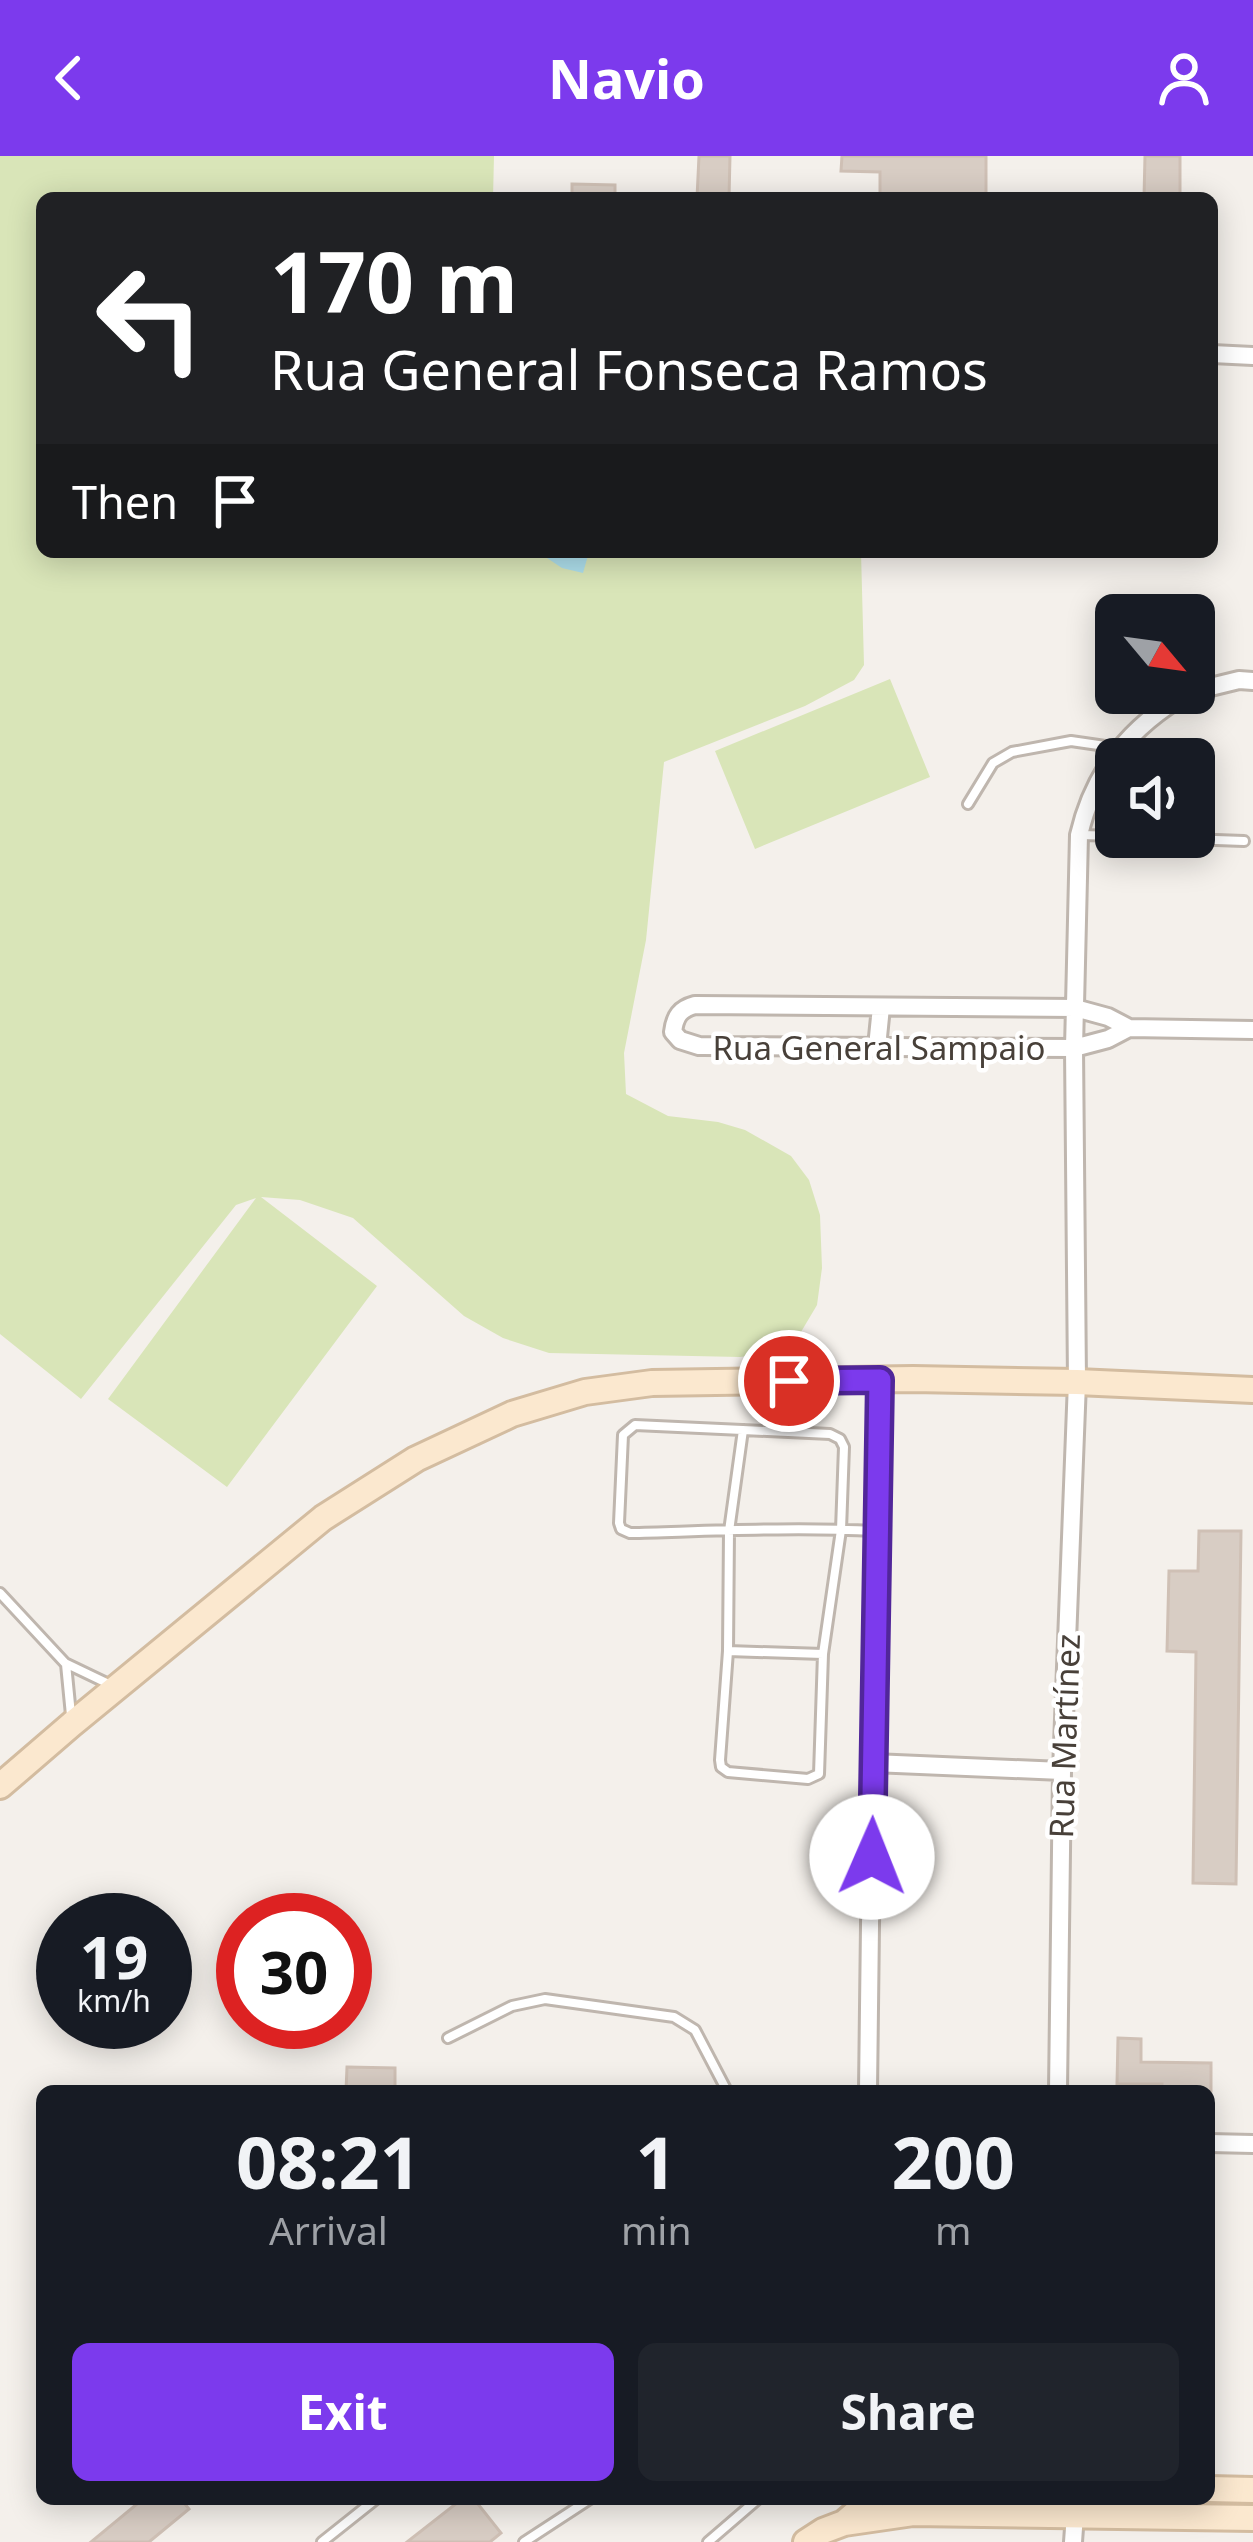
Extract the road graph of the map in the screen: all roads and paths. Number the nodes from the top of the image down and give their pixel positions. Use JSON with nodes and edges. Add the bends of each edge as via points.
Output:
{"nodes":[{"id":1,"x":1218,"y":354,"type":"edge"},
{"id":2,"x":1253,"y":356,"type":"edge"},
{"id":3,"x":1253,"y":681,"type":"edge"},
{"id":4,"x":1215,"y":686,"type":"edge"},
{"id":5,"x":1157,"y":714,"type":"edge"},
{"id":6,"x":1131,"y":738,"type":"edge"},
{"id":7,"x":1095,"y":745,"type":"edge"},
{"id":8,"x":1095,"y":784,"type":"edge"},
{"id":9,"x":968,"y":804,"type":"dead end"},
{"id":10,"x":1079,"y":835,"type":"junction"},
{"id":11,"x":1095,"y":835,"type":"edge"},
{"id":12,"x":1215,"y":840,"type":"edge"},
{"id":13,"x":1244,"y":841,"type":"dead end"},
{"id":14,"x":880,"y":1007,"type":"junction"},
{"id":15,"x":1075,"y":1008,"type":"junction"},
{"id":16,"x":1129,"y":1028,"type":"junction"},
{"id":17,"x":1253,"y":1030,"type":"edge"},
{"id":18,"x":877,"y":1047,"type":"junction"},
{"id":19,"x":1074,"y":1048,"type":"junction"},
{"id":20,"x":880,"y":1380,"type":"junction"},
{"id":21,"x":1076,"y":1382,"type":"junction"},
{"id":22,"x":1253,"y":1390,"type":"edge"},
{"id":23,"x":743,"y":1430,"type":"junction"},
{"id":24,"x":841,"y":1529,"type":"junction"},
{"id":25,"x":729,"y":1531,"type":"junction"},
{"id":26,"x":879,"y":1531,"type":"junction"},
{"id":27,"x":0,"y":1593,"type":"edge"},
{"id":28,"x":728,"y":1651,"type":"junction"},
{"id":29,"x":823,"y":1654,"type":"junction"},
{"id":30,"x":65,"y":1663,"type":"junction"},
{"id":31,"x":118,"y":1688,"type":"junction"},
{"id":32,"x":72,"y":1724,"type":"junction"},
{"id":33,"x":874,"y":1763,"type":"junction"},
{"id":34,"x":1062,"y":1772,"type":"junction"},
{"id":35,"x":0,"y":1786,"type":"edge"},
{"id":36,"x":448,"y":2038,"type":"dead end"},
{"id":37,"x":724,"y":2085,"type":"edge"},
{"id":38,"x":868,"y":2085,"type":"edge"},
{"id":39,"x":1058,"y":2085,"type":"edge"},
{"id":40,"x":1215,"y":2143,"type":"edge"},
{"id":41,"x":1253,"y":2144,"type":"edge"},
{"id":42,"x":1215,"y":2489,"type":"edge"},
{"id":43,"x":1253,"y":2490,"type":"edge"},
{"id":44,"x":365,"y":2505,"type":"edge"},
{"id":45,"x":563,"y":2505,"type":"edge"},
{"id":46,"x":580,"y":2505,"type":"edge"},
{"id":47,"x":751,"y":2505,"type":"edge"},
{"id":48,"x":1062,"y":2509,"type":"edge"},
{"id":49,"x":874,"y":2510,"type":"edge"},
{"id":50,"x":563,"y":2516,"type":"junction"},
{"id":51,"x":1253,"y":2518,"type":"edge"},
{"id":52,"x":824,"y":2532,"type":"edge"},
{"id":53,"x":322,"y":2542,"type":"edge"},
{"id":54,"x":524,"y":2542,"type":"edge"},
{"id":55,"x":708,"y":2542,"type":"edge"},
{"id":56,"x":1073,"y":2542,"type":"edge"}],
"edges":[{"from":1,"to":2,"type":"street"},
{"from":3,"to":4,"type":"street"},
{"from":5,"to":6,"type":"street","name":"Rua Martínez"},
{"from":7,"to":9,"type":"lane","via":[[1012,752],[993,763]]},
{"from":8,"to":10,"type":"street","name":"Rua Martínez"},
{"from":10,"to":11,"type":"lane"},
{"from":10,"to":15,"type":"street","name":"Rua Martínez"},
{"from":12,"to":13,"type":"lane"},
{"from":14,"to":15,"type":"street","name":"Rua General Sampaio"},
{"from":14,"to":18,"type":"street"},
{"from":14,"to":18,"type":"street","name":"Rua General Sampaio","via":[[695,1005],[675,1018],[673,1031],[700,1046]]},
{"from":15,"to":16,"type":"street","name":"Rua General Sampaio"},
{"from":15,"to":19,"type":"street","name":"Rua Martínez"},
{"from":16,"to":17,"type":"street","name":"Rua General Sampaio"},
{"from":16,"to":19,"type":"street","name":"Rua General Sampaio"},
{"from":18,"to":19,"type":"street","name":"Rua General Sampaio"},
{"from":19,"to":21,"type":"street","name":"Rua Martínez"},
{"from":20,"to":21,"type":"street"},
{"from":20,"to":26,"type":"street"},
{"from":20,"to":31,"type":"street","via":[[652,1382],[512,1414],[416,1459],[323,1518]]},
{"from":21,"to":22,"type":"street"},
{"from":21,"to":34,"type":"street","name":"Rua Martínez"},
{"from":23,"to":24,"type":"lane","via":[[840,1439]]},
{"from":23,"to":25,"type":"lane"},
{"from":23,"to":25,"type":"lane","via":[[635,1425],[623,1435],[622,1529]]},
{"from":24,"to":25,"type":"lane"},
{"from":24,"to":26,"type":"lane"},
{"from":24,"to":29,"type":"lane"},
{"from":25,"to":28,"type":"lane"},
{"from":26,"to":33,"type":"street"},
{"from":27,"to":30,"type":"lane"},
{"from":28,"to":29,"type":"lane"},
{"from":28,"to":29,"type":"lane","via":[[722,1767],[808,1779],[820,1774]]},
{"from":30,"to":31,"type":"lane"},
{"from":30,"to":32,"type":"lane"},
{"from":31,"to":32,"type":"street"},
{"from":32,"to":35,"type":"street"},
{"from":33,"to":34,"type":"street"},
{"from":33,"to":38,"type":"street"},
{"from":34,"to":39,"type":"street","name":"Rua Martínez"},
{"from":36,"to":37,"type":"lane","via":[[545,1999],[674,2018],[695,2030]]},
{"from":40,"to":41,"type":"street"},
{"from":42,"to":43,"type":"street"},
{"from":44,"to":53,"type":"lane"},
{"from":45,"to":50,"type":"lane"},
{"from":46,"to":50,"type":"lane"},
{"from":47,"to":55,"type":"lane"},
{"from":48,"to":49,"type":"street"},
{"from":48,"to":51,"type":"street"},
{"from":48,"to":56,"type":"street"},
{"from":49,"to":52,"type":"street"},
{"from":50,"to":54,"type":"lane"}]}
